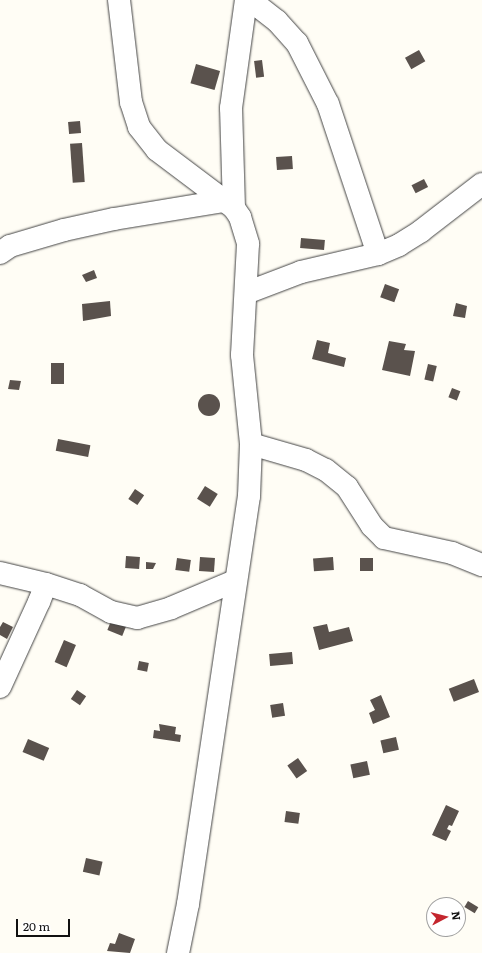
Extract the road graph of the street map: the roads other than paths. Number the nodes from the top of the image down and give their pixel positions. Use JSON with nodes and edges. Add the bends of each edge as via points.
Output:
{"nodes":[{"id":1,"x":119,"y":0,"type":"edge"},
{"id":2,"x":246,"y":0,"type":"edge"},
{"id":3,"x":250,"y":0,"type":"edge"},
{"id":4,"x":482,"y":184,"type":"edge"},
{"id":5,"x":229,"y":205,"type":"junction"},
{"id":6,"x":0,"y":253,"type":"edge"},
{"id":7,"x":378,"y":254,"type":"junction"},
{"id":8,"x":246,"y":293,"type":"junction"},
{"id":9,"x":251,"y":444,"type":"junction"},
{"id":10,"x":482,"y":565,"type":"edge"},
{"id":11,"x":0,"y":573,"type":"edge"},
{"id":12,"x":235,"y":581,"type":"junction"},
{"id":13,"x":46,"y":584,"type":"junction"},
{"id":14,"x":0,"y":687,"type":"edge"},
{"id":15,"x":178,"y":953,"type":"edge"}],
"edges":[{"from":1,"to":5,"type":"street","via":[[131,102],[139,127],[157,150]]},
{"from":2,"to":5,"type":"street","via":[[231,108]]},
{"from":3,"to":7,"type":"street","via":[[277,21],[297,43],[325,97]]},
{"from":4,"to":7,"type":"street","via":[[421,231]]},
{"from":5,"to":6,"type":"street","via":[[107,220],[21,242]]},
{"from":5,"to":8,"type":"street","via":[[240,217],[248,244]]},
{"from":7,"to":8,"type":"street","via":[[301,272]]},
{"from":8,"to":9,"type":"street","via":[[242,355]]},
{"from":9,"to":10,"type":"street","via":[[306,460],[326,470],[347,487],[372,526],[384,538],[440,550]]},
{"from":9,"to":12,"type":"street","via":[[249,496]]},
{"from":11,"to":13,"type":"street"},
{"from":12,"to":13,"type":"street","via":[[171,608],[137,618],[111,612],[80,595]]},
{"from":12,"to":15,"type":"street","via":[[188,904]]},
{"from":13,"to":14,"type":"street"}]}
